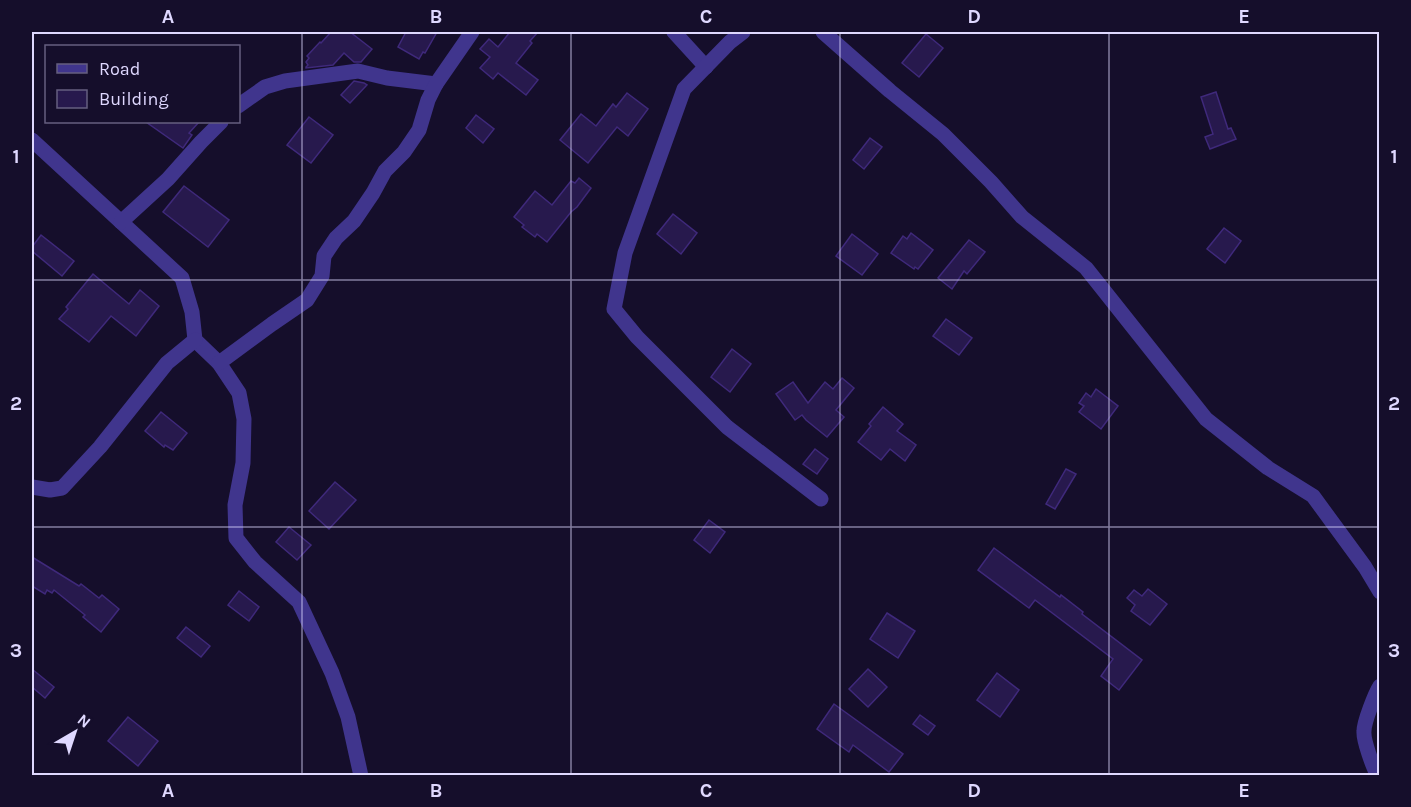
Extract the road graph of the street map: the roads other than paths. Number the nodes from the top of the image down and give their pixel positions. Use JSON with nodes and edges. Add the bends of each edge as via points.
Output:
{"nodes":[{"id":1,"x":472,"y":32,"type":"edge"},
{"id":2,"x":674,"y":32,"type":"edge"},
{"id":3,"x":743,"y":32,"type":"edge"},
{"id":4,"x":823,"y":32,"type":"edge"},
{"id":5,"x":705,"y":67,"type":"junction"},
{"id":6,"x":436,"y":84,"type":"junction"},
{"id":7,"x":240,"y":105,"type":"edge"},
{"id":8,"x":220,"y":123,"type":"edge"},
{"id":9,"x":32,"y":140,"type":"edge"},
{"id":10,"x":121,"y":222,"type":"junction"},
{"id":11,"x":195,"y":340,"type":"junction"},
{"id":12,"x":219,"y":363,"type":"junction"},
{"id":13,"x":32,"y":487,"type":"edge"},
{"id":14,"x":821,"y":499,"type":"dead end"},
{"id":15,"x":1380,"y":592,"type":"edge"},
{"id":16,"x":1380,"y":686,"type":"edge"},
{"id":17,"x":361,"y":776,"type":"edge"},
{"id":18,"x":1378,"y":776,"type":"edge"}],
"edges":[{"from":1,"to":6,"type":"street"},
{"from":2,"to":5,"type":"street"},
{"from":3,"to":5,"type":"street"},
{"from":4,"to":15,"type":"street","via":[[943,134],[1022,217],[1086,268],[1206,419],[1268,468],[1313,496]]},
{"from":5,"to":14,"type":"street","via":[[679,100],[625,253],[614,309],[637,338],[727,427]]},
{"from":6,"to":7,"type":"street","via":[[358,71],[285,81],[265,87]]},
{"from":6,"to":12,"type":"street","via":[[419,130],[324,256],[322,276],[307,300]]},
{"from":8,"to":10,"type":"street"},
{"from":9,"to":10,"type":"street"},
{"from":10,"to":11,"type":"street","via":[[182,278]]},
{"from":11,"to":12,"type":"street"},
{"from":11,"to":13,"type":"street","via":[[167,363],[62,488]]},
{"from":12,"to":17,"type":"street","via":[[239,393],[244,419],[243,463],[235,505],[236,538],[255,562],[299,602],[348,717]]},
{"from":16,"to":18,"type":"street","via":[[1364,731]]}]}
